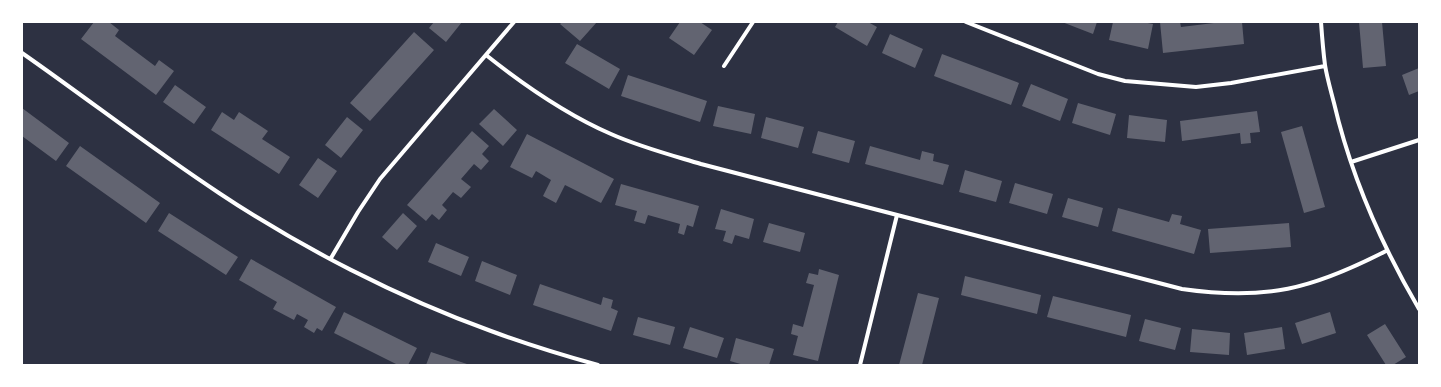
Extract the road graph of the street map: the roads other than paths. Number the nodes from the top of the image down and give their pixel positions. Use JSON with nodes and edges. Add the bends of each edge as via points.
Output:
{"nodes":[{"id":1,"x":514,"y":22,"type":"edge"},
{"id":2,"x":753,"y":22,"type":"edge"},
{"id":3,"x":966,"y":22,"type":"edge"},
{"id":4,"x":1321,"y":22,"type":"edge"},
{"id":5,"x":22,"y":53,"type":"edge"},
{"id":6,"x":486,"y":55,"type":"junction"},
{"id":7,"x":724,"y":66,"type":"dead end"},
{"id":8,"x":1325,"y":66,"type":"junction"},
{"id":9,"x":1419,"y":140,"type":"edge"},
{"id":10,"x":1350,"y":162,"type":"junction"},
{"id":11,"x":897,"y":215,"type":"junction"},
{"id":12,"x":1386,"y":251,"type":"junction"},
{"id":13,"x":331,"y":258,"type":"junction"},
{"id":14,"x":1419,"y":308,"type":"edge"},
{"id":15,"x":598,"y":365,"type":"edge"},
{"id":16,"x":860,"y":365,"type":"edge"}],
"edges":[{"from":1,"to":6,"type":"street"},
{"from":2,"to":7,"type":"street"},
{"from":3,"to":8,"type":"street","via":[[1098,74],[1138,83],[1203,86],[1231,84]]},
{"from":4,"to":8,"type":"street"},
{"from":5,"to":13,"type":"street","via":[[220,194]]},
{"from":6,"to":11,"type":"street","via":[[547,101],[612,134],[701,164]]},
{"from":6,"to":13,"type":"street","via":[[380,179]]},
{"from":8,"to":10,"type":"street"},
{"from":9,"to":10,"type":"street"},
{"from":10,"to":12,"type":"street"},
{"from":11,"to":12,"type":"street","via":[[1182,289],[1217,294],[1278,291],[1312,283],[1346,271]]},
{"from":11,"to":16,"type":"street"},
{"from":12,"to":14,"type":"street"},
{"from":13,"to":15,"type":"street","via":[[379,284],[489,331]]}]}
